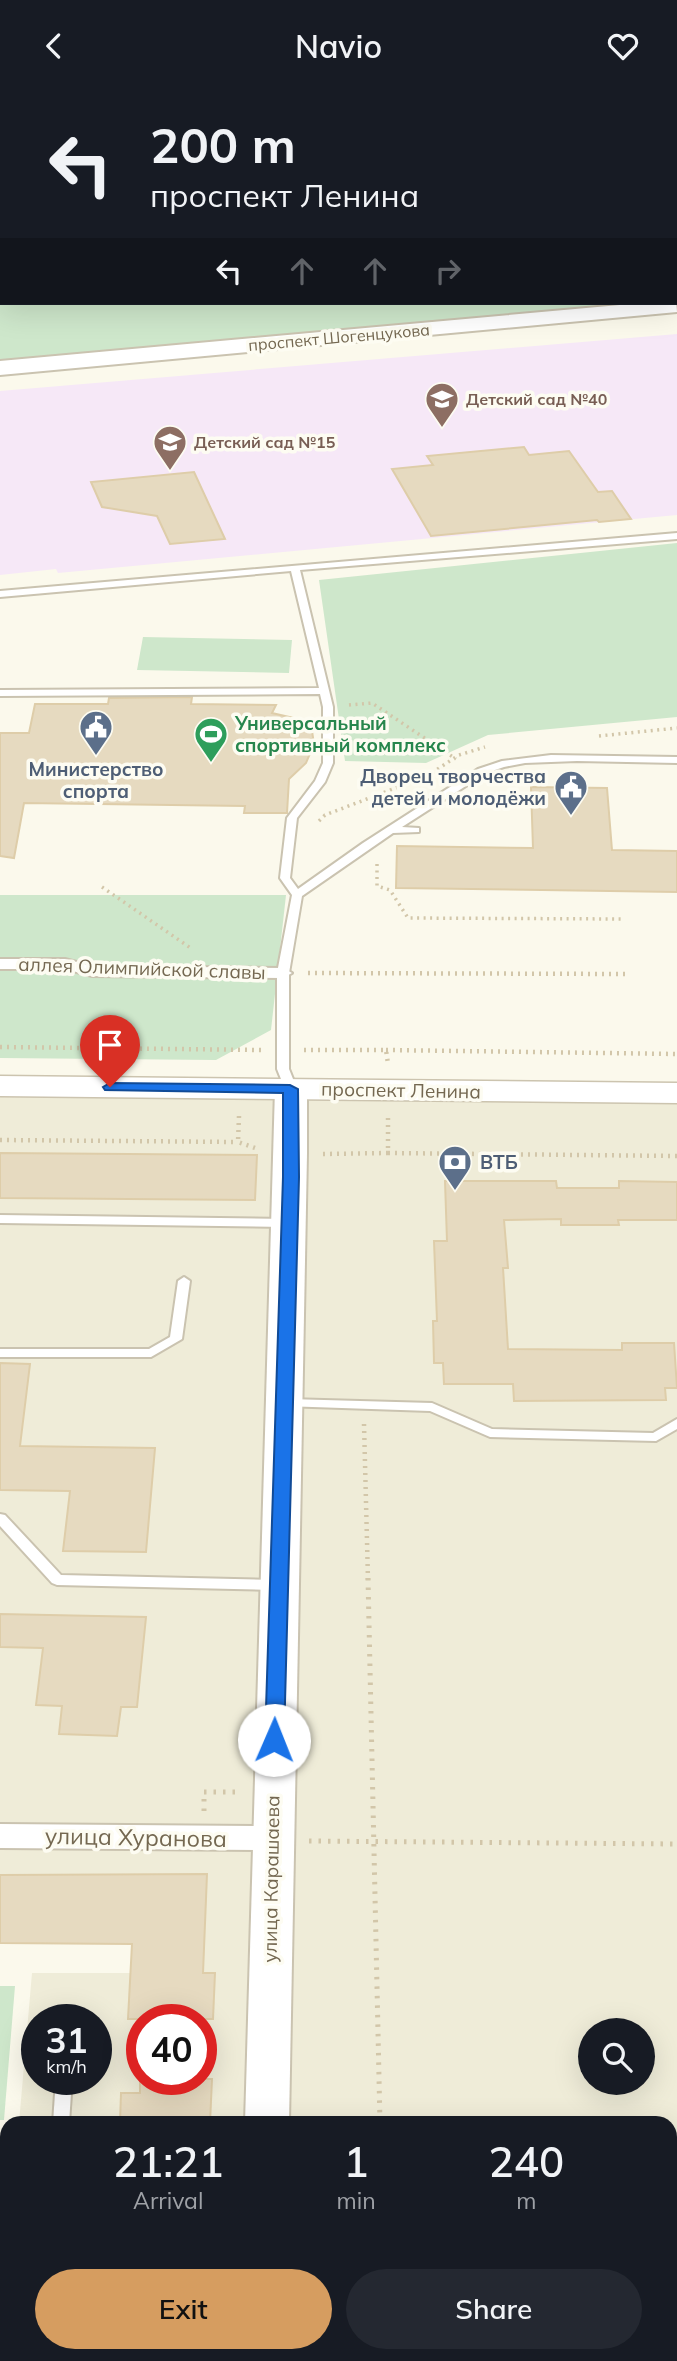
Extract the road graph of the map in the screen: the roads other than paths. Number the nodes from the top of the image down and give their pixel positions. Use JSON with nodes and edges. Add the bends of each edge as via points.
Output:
{"nodes":[{"id":1,"x":677,"y":306,"type":"edge"},
{"id":2,"x":0,"y":368,"type":"edge"},
{"id":3,"x":677,"y":535,"type":"edge"},
{"id":4,"x":295,"y":569,"type":"junction"},
{"id":5,"x":0,"y":594,"type":"edge"},
{"id":6,"x":324,"y":691,"type":"junction"},
{"id":7,"x":0,"y":694,"type":"edge"},
{"id":8,"x":677,"y":760,"type":"edge"},
{"id":9,"x":446,"y":795,"type":"junction"},
{"id":10,"x":461,"y":802,"type":"dead end"},
{"id":11,"x":391,"y":829,"type":"junction"},
{"id":12,"x":415,"y":830,"type":"dead end"},
{"id":13,"x":297,"y":895,"type":"junction"},
{"id":14,"x":0,"y":964,"type":"edge"},
{"id":15,"x":283,"y":973,"type":"junction"},
{"id":16,"x":0,"y":1086,"type":"edge"},
{"id":17,"x":290,"y":1089,"type":"junction"},
{"id":18,"x":677,"y":1093,"type":"edge"},
{"id":19,"x":0,"y":1219,"type":"edge"},
{"id":20,"x":290,"y":1223,"type":"junction"},
{"id":21,"x":184,"y":1281,"type":"dead end"},
{"id":22,"x":0,"y":1353,"type":"edge"},
{"id":23,"x":282,"y":1402,"type":"junction"},
{"id":24,"x":677,"y":1423,"type":"edge"},
{"id":25,"x":0,"y":1518,"type":"edge"},
{"id":26,"x":278,"y":1585,"type":"junction"},
{"id":27,"x":0,"y":1836,"type":"edge"},
{"id":28,"x":284,"y":1840,"type":"junction"},
{"id":29,"x":63,"y":2095,"type":"edge"},
{"id":30,"x":61,"y":2116,"type":"edge"},
{"id":31,"x":267,"y":2116,"type":"edge"}],
"edges":[{"from":1,"to":2,"type":"street","name":"проспект Шогенцукова"},
{"from":3,"to":4,"type":"lane"},
{"from":4,"to":5,"type":"lane"},
{"from":4,"to":6,"type":"lane"},
{"from":6,"to":7,"type":"lane"},
{"from":6,"to":13,"type":"lane","via":[[328,763],[320,782],[292,818],[289,834],[285,878]]},
{"from":8,"to":9,"type":"lane","via":[[530,759],[482,771]]},
{"from":9,"to":10,"type":"lane"},
{"from":9,"to":11,"type":"lane"},
{"from":11,"to":12,"type":"lane"},
{"from":11,"to":13,"type":"lane"},
{"from":13,"to":15,"type":"lane"},
{"from":14,"to":15,"type":"street","name":"аллея Олимпийской славы","via":[[65,964],[92,971]]},
{"from":15,"to":17,"type":"lane","via":[[283,1069]]},
{"from":16,"to":17,"type":"main road","name":"проспект Ленина"},
{"from":17,"to":18,"type":"main road","name":"проспект Ленина"},
{"from":17,"to":20,"type":"street","name":"улица Карашаева"},
{"from":19,"to":20,"type":"lane"},
{"from":20,"to":23,"type":"street","name":"улица Карашаева"},
{"from":21,"to":22,"type":"lane","via":[[176,1339],[151,1353]]},
{"from":23,"to":24,"type":"lane","via":[[432,1407],[490,1433],[656,1437]]},
{"from":23,"to":26,"type":"street","name":"улица Карашаева"},
{"from":25,"to":26,"type":"lane","via":[[57,1580]]},
{"from":26,"to":28,"type":"street","name":"улица Карашаева"},
{"from":27,"to":28,"type":"street","name":"улица Хуранова"},
{"from":28,"to":31,"type":"street","name":"улица Карашаева"},
{"from":29,"to":30,"type":"lane"}]}
